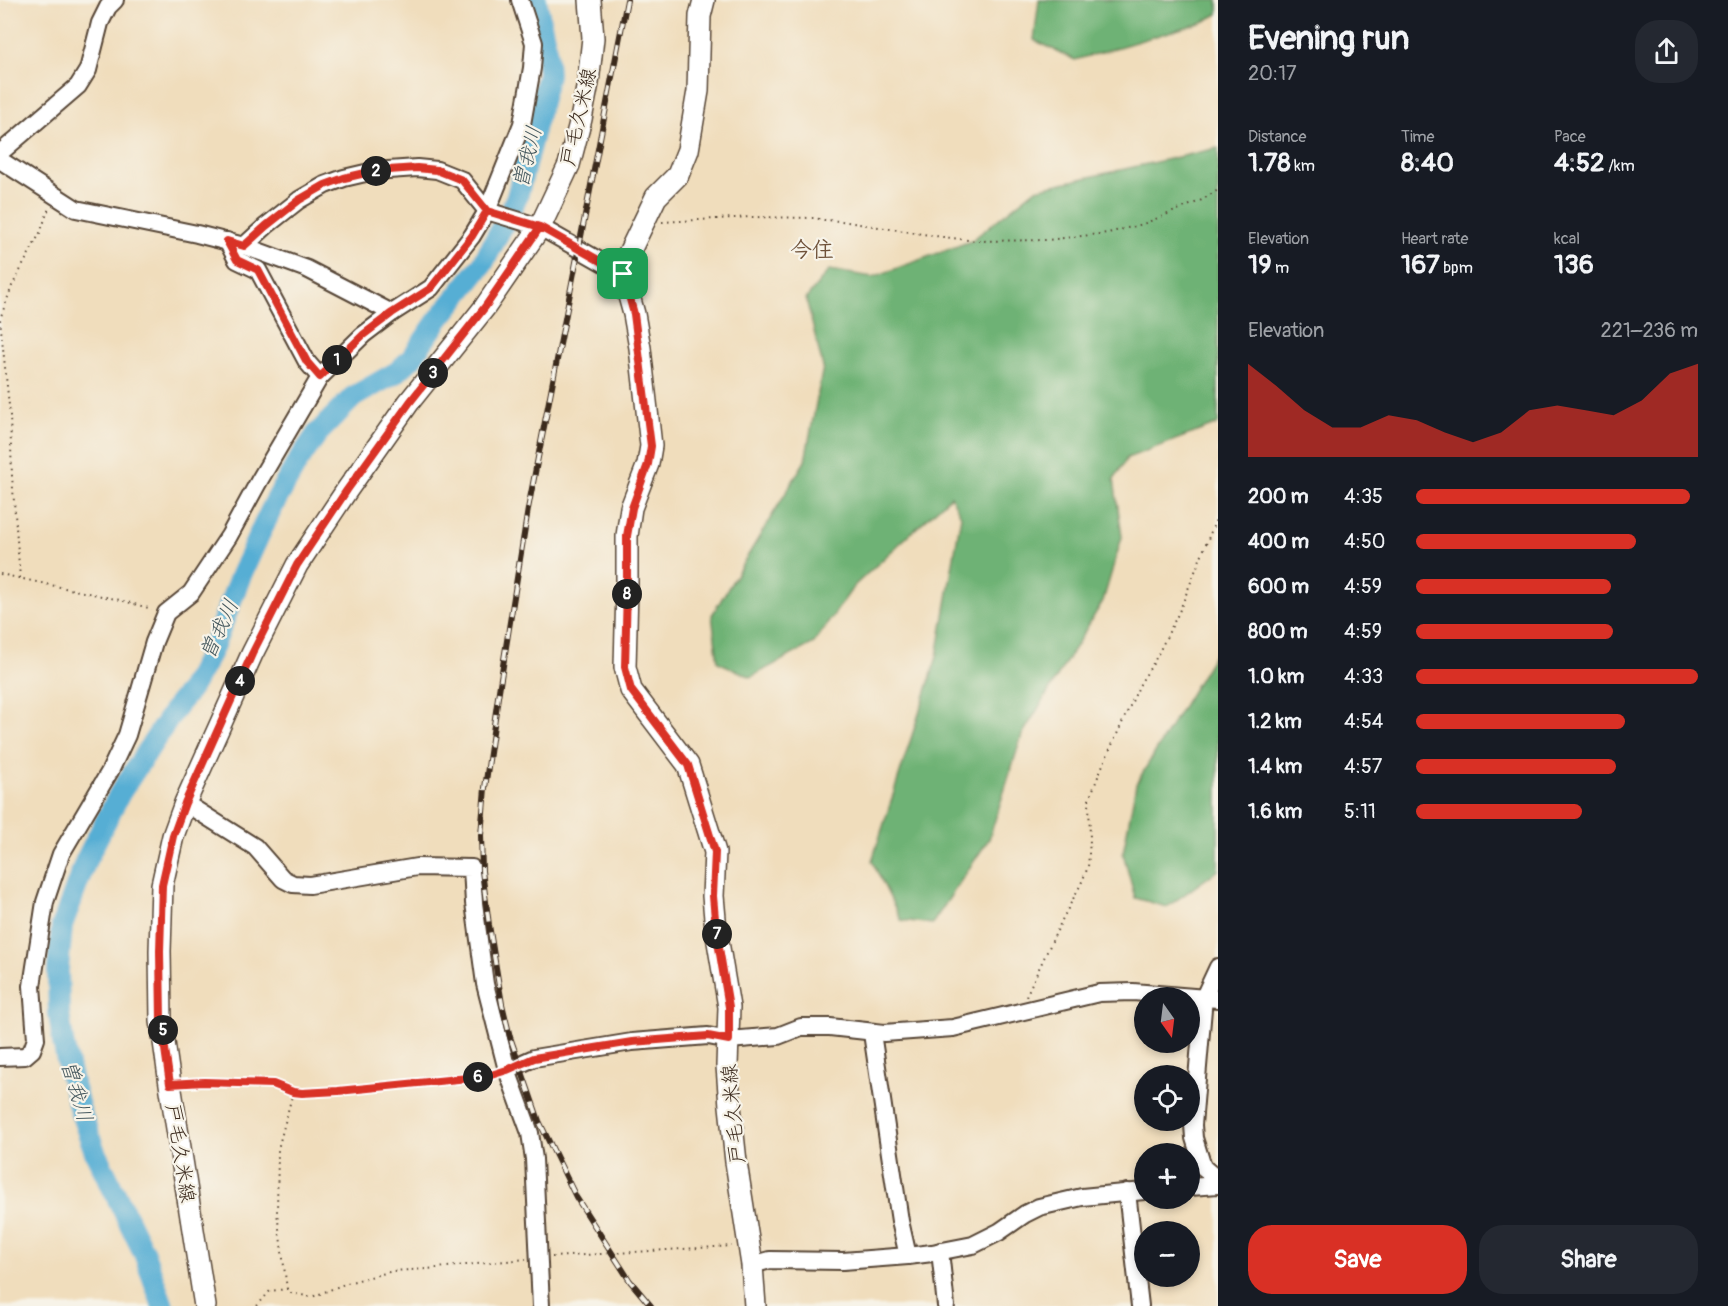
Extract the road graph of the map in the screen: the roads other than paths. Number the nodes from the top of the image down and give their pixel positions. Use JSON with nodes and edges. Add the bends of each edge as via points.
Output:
{"nodes":[{"id":1,"x":115,"y":0,"type":"edge"},
{"id":2,"x":520,"y":0,"type":"edge"},
{"id":3,"x":590,"y":0,"type":"edge"},
{"id":4,"x":704,"y":0,"type":"edge"},
{"id":5,"x":0,"y":153,"type":"edge"},
{"id":6,"x":0,"y":160,"type":"edge"},
{"id":7,"x":487,"y":211,"type":"junction"},
{"id":8,"x":540,"y":227,"type":"junction"},
{"id":9,"x":227,"y":241,"type":"junction"},
{"id":10,"x":244,"y":246,"type":"junction"},
{"id":11,"x":623,"y":274,"type":"junction"},
{"id":12,"x":392,"y":313,"type":"junction"},
{"id":13,"x":320,"y":377,"type":"junction"},
{"id":14,"x":185,"y":803,"type":"junction"},
{"id":15,"x":1218,"y":967,"type":"edge"},
{"id":16,"x":1211,"y":998,"type":"edge"},
{"id":17,"x":872,"y":1033,"type":"junction"},
{"id":18,"x":729,"y":1040,"type":"junction"},
{"id":19,"x":0,"y":1057,"type":"edge"},
{"id":20,"x":507,"y":1070,"type":"junction"},
{"id":21,"x":1218,"y":1180,"type":"edge"},
{"id":22,"x":1218,"y":1185,"type":"edge"},
{"id":23,"x":1200,"y":1186,"type":"edge"},
{"id":24,"x":1127,"y":1192,"type":"junction"},
{"id":25,"x":1134,"y":1192,"type":"edge"},
{"id":26,"x":940,"y":1251,"type":"junction"},
{"id":27,"x":908,"y":1256,"type":"junction"},
{"id":28,"x":752,"y":1265,"type":"junction"},
{"id":29,"x":205,"y":1306,"type":"edge"},
{"id":30,"x":541,"y":1306,"type":"edge"},
{"id":31,"x":754,"y":1306,"type":"edge"},
{"id":32,"x":946,"y":1306,"type":"edge"},
{"id":33,"x":1140,"y":1306,"type":"edge"}],
"edges":[{"from":1,"to":5,"type":"street","via":[[100,23],[88,69],[78,86]]},
{"from":2,"to":7,"type":"street","via":[[534,43],[532,68],[522,124]]},
{"from":3,"to":8,"type":"main road","name":"戸毛久米線","via":[[593,38],[581,119],[569,165]]},
{"from":4,"to":11,"type":"main road","via":[[700,15],[698,91],[688,150],[678,176],[656,197]]},
{"from":6,"to":9,"type":"street","via":[[76,209]]},
{"from":7,"to":8,"type":"street"},
{"from":7,"to":10,"type":"street","via":[[462,180],[437,170],[374,171],[325,185],[299,200]]},
{"from":7,"to":12,"type":"street","via":[[431,288]]},
{"from":8,"to":11,"type":"street"},
{"from":8,"to":14,"type":"main road","name":"戸毛久米線","via":[[485,307],[388,431],[297,565]]},
{"from":9,"to":10,"type":"street"},
{"from":9,"to":13,"type":"street","via":[[237,260],[258,270],[307,362]]},
{"from":10,"to":12,"type":"street","via":[[308,269]]},
{"from":11,"to":18,"type":"main road","name":"戸毛久米線","via":[[636,325],[651,446],[627,536],[625,667],[631,690],[688,765],[715,852],[713,896],[729,1007]]},
{"from":12,"to":13,"type":"street"},
{"from":13,"to":19,"type":"street","via":[[229,536],[192,592],[166,613],[127,735],[61,854],[45,902],[32,987],[36,1039],[32,1050],[25,1056]]},
{"from":14,"to":20,"type":"street","via":[[255,847],[283,879],[293,884],[310,885],[417,867],[472,868],[485,984]]},
{"from":14,"to":29,"type":"main road","name":"戸毛久米線","via":[[162,885],[161,1021]]},
{"from":15,"to":16,"type":"street"},
{"from":16,"to":17,"type":"street","via":[[1099,993],[953,1028]]},
{"from":16,"to":21,"type":"street","via":[[1193,1131],[1203,1167]]},
{"from":17,"to":18,"type":"street","via":[[801,1027],[778,1036]]},
{"from":17,"to":27,"type":"street"},
{"from":18,"to":20,"type":"street","via":[[708,1036],[632,1042],[534,1058]]},
{"from":18,"to":28,"type":"main road","name":"戸毛久米線","via":[[730,1106]]},
{"from":20,"to":30,"type":"street","via":[[531,1132]]},
{"from":22,"to":23,"type":"street"},
{"from":24,"to":25,"type":"street"},
{"from":24,"to":26,"type":"street","via":[[1039,1207],[973,1245]]},
{"from":24,"to":33,"type":"street"},
{"from":26,"to":27,"type":"street"},
{"from":26,"to":32,"type":"street"},
{"from":27,"to":28,"type":"street","via":[[843,1261],[770,1260]]},
{"from":28,"to":31,"type":"main road","name":"戸毛久米線"}]}
